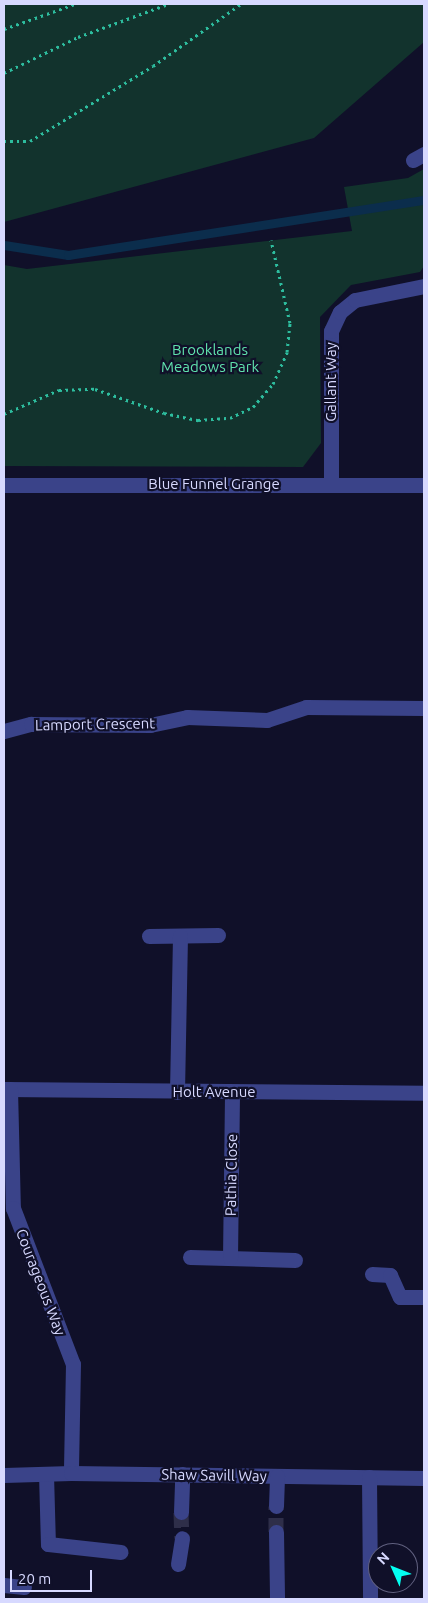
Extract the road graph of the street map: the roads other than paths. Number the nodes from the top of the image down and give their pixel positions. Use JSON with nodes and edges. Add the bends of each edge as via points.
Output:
{"nodes":[{"id":1,"x":424,"y":286,"type":"edge"},
{"id":2,"x":331,"y":484,"type":"junction"},
{"id":3,"x":424,"y":484,"type":"edge"},
{"id":4,"x":4,"y":485,"type":"edge"},
{"id":5,"x":424,"y":708,"type":"edge"},
{"id":6,"x":4,"y":731,"type":"edge"},
{"id":7,"x":218,"y":935,"type":"dead end"},
{"id":8,"x":149,"y":936,"type":"dead end"},
{"id":9,"x":180,"y":936,"type":"junction"},
{"id":10,"x":7,"y":1089,"type":"edge"},
{"id":11,"x":177,"y":1092,"type":"junction"},
{"id":12,"x":232,"y":1092,"type":"junction"},
{"id":13,"x":424,"y":1093,"type":"edge"},
{"id":14,"x":190,"y":1257,"type":"dead end"},
{"id":15,"x":230,"y":1258,"type":"junction"},
{"id":16,"x":295,"y":1260,"type":"dead end"},
{"id":17,"x":372,"y":1274,"type":"dead end"},
{"id":18,"x":424,"y":1297,"type":"edge"},
{"id":19,"x":71,"y":1473,"type":"junction"},
{"id":20,"x":46,"y":1474,"type":"junction"},
{"id":21,"x":182,"y":1474,"type":"junction"},
{"id":22,"x":4,"y":1475,"type":"edge"},
{"id":23,"x":277,"y":1476,"type":"junction"},
{"id":24,"x":369,"y":1477,"type":"junction"},
{"id":25,"x":424,"y":1478,"type":"edge"},
{"id":26,"x":276,"y":1506,"type":"tunnel mouth"},
{"id":27,"x":181,"y":1512,"type":"tunnel mouth"},
{"id":28,"x":276,"y":1532,"type":"tunnel mouth"},
{"id":29,"x":182,"y":1538,"type":"tunnel mouth"},
{"id":30,"x":120,"y":1552,"type":"dead end"},
{"id":31,"x":178,"y":1564,"type":"dead end"},
{"id":32,"x":4,"y":1585,"type":"edge"},
{"id":33,"x":24,"y":1586,"type":"dead end"},
{"id":34,"x":277,"y":1599,"type":"edge"},
{"id":35,"x":370,"y":1599,"type":"edge"}],
"edges":[{"from":1,"to":2,"type":"street","name":"Gallant Way","via":[[355,300],[340,312],[331,331]]},
{"from":2,"to":3,"type":"street","name":"Blue Funnel Grange"},
{"from":2,"to":4,"type":"street","name":"Blue Funnel Grange"},
{"from":5,"to":6,"type":"street","name":"Lamport Crescent","via":[[306,707],[267,720],[187,717],[150,725],[32,724]]},
{"from":7,"to":9,"type":"street"},
{"from":8,"to":9,"type":"street"},
{"from":9,"to":11,"type":"street"},
{"from":10,"to":11,"type":"street","name":"Holt Avenue"},
{"from":10,"to":19,"type":"street","name":"Courageous Way","via":[[13,1208],[72,1364]]},
{"from":11,"to":12,"type":"street","name":"Holt Avenue"},
{"from":12,"to":13,"type":"street","name":"Holt Avenue"},
{"from":12,"to":15,"type":"street","name":"Pathia Close"},
{"from":14,"to":15,"type":"street"},
{"from":15,"to":16,"type":"street"},
{"from":17,"to":18,"type":"street","via":[[390,1275],[400,1297]]},
{"from":19,"to":20,"type":"street","name":"Shaw Savill Way"},
{"from":19,"to":21,"type":"street","name":"Shaw Savill Way"},
{"from":20,"to":22,"type":"street","name":"Shaw Savill Way"},
{"from":20,"to":30,"type":"street","via":[[48,1544]]},
{"from":21,"to":23,"type":"street","name":"Shaw Savill Way"},
{"from":21,"to":27,"type":"street"},
{"from":23,"to":24,"type":"street","name":"Shaw Savill Way"},
{"from":23,"to":26,"type":"street"},
{"from":24,"to":25,"type":"street","name":"Shaw Savill Way"},
{"from":24,"to":35,"type":"street"},
{"from":28,"to":34,"type":"street"},
{"from":29,"to":31,"type":"street"},
{"from":32,"to":33,"type":"street"}]}
